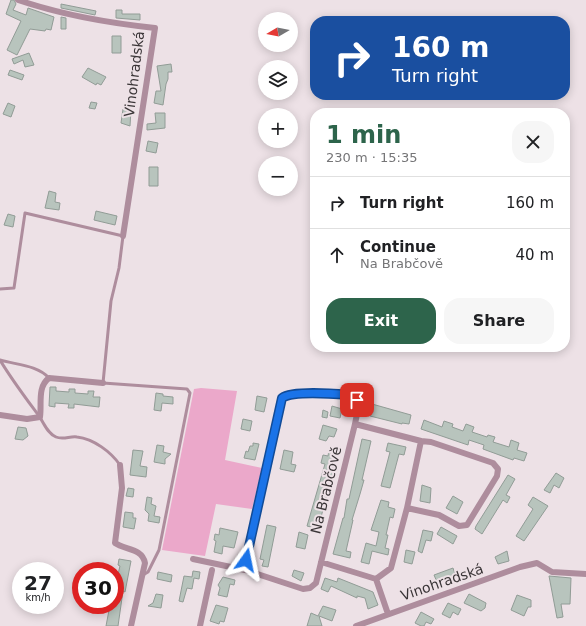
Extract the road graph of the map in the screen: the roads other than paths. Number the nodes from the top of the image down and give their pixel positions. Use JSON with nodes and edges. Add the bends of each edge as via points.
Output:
{"nodes":[{"id":1,"x":18,"y":0,"type":"edge"},
{"id":2,"x":123,"y":236,"type":"junction"},
{"id":3,"x":0,"y":289,"type":"edge"},
{"id":4,"x":0,"y":360,"type":"edge"},
{"id":5,"x":51,"y":378,"type":"junction"},
{"id":6,"x":103,"y":383,"type":"junction"},
{"id":7,"x":0,"y":415,"type":"edge"},
{"id":8,"x":40,"y":417,"type":"junction"},
{"id":9,"x":355,"y":424,"type":"junction"},
{"id":10,"x":421,"y":441,"type":"junction"},
{"id":11,"x":120,"y":465,"type":"joint"},
{"id":12,"x":407,"y":508,"type":"junction"},
{"id":13,"x":193,"y":559,"type":"dead end"},
{"id":14,"x":321,"y":562,"type":"junction"},
{"id":15,"x":212,"y":570,"type":"dead end"},
{"id":16,"x":245,"y":570,"type":"junction"},
{"id":17,"x":586,"y":574,"type":"edge"},
{"id":18,"x":142,"y":576,"type":"junction"},
{"id":19,"x":376,"y":579,"type":"junction"},
{"id":20,"x":388,"y":614,"type":"junction"},
{"id":21,"x":131,"y":626,"type":"edge"},
{"id":22,"x":200,"y":626,"type":"edge"},
{"id":23,"x":356,"y":626,"type":"edge"}],
"edges":[{"from":1,"to":2,"type":"street","name":"Vinohradská","via":[[46,10],[116,24],[154,28]]},
{"from":2,"to":3,"type":"lane","via":[[25,213],[14,288]]},
{"from":2,"to":6,"type":"lane","via":[[111,301]]},
{"from":4,"to":5,"type":"lane","via":[[35,368]]},
{"from":4,"to":8,"type":"lane","via":[[11,380]]},
{"from":5,"to":6,"type":"street"},
{"from":5,"to":8,"type":"street","via":[[43,384]]},
{"from":6,"to":18,"type":"lane","via":[[190,391],[159,550],[148,572]]},
{"from":7,"to":8,"type":"street","via":[[27,419]]},
{"from":8,"to":11,"type":"lane","via":[[49,432],[57,437],[77,437],[90,441],[107,451]]},
{"from":9,"to":10,"type":"street"},
{"from":9,"to":14,"type":"street","name":"Na Brabčově"},
{"from":9,"to":16,"type":"street","name":"Na Brabčově","via":[[358,407],[357,400],[352,395],[324,393],[285,396],[280,402]]},
{"from":10,"to":12,"type":"street"},
{"from":10,"to":12,"type":"street","via":[[493,463],[498,472],[467,525],[459,526],[439,515]]},
{"from":11,"to":18,"type":"street","via":[[122,488],[115,543],[142,555],[145,563]]},
{"from":12,"to":19,"type":"street","via":[[391,568]]},
{"from":13,"to":16,"type":"street"},
{"from":14,"to":16,"type":"street","name":"Na Brabčově","via":[[316,583],[310,588],[302,589]]},
{"from":14,"to":19,"type":"street"},
{"from":15,"to":22,"type":"street"},
{"from":17,"to":20,"type":"street","name":"Vinohradská","via":[[552,572],[537,563]]},
{"from":18,"to":21,"type":"street"},
{"from":19,"to":20,"type":"street"},
{"from":20,"to":23,"type":"street","name":"Vinohradská"}]}
